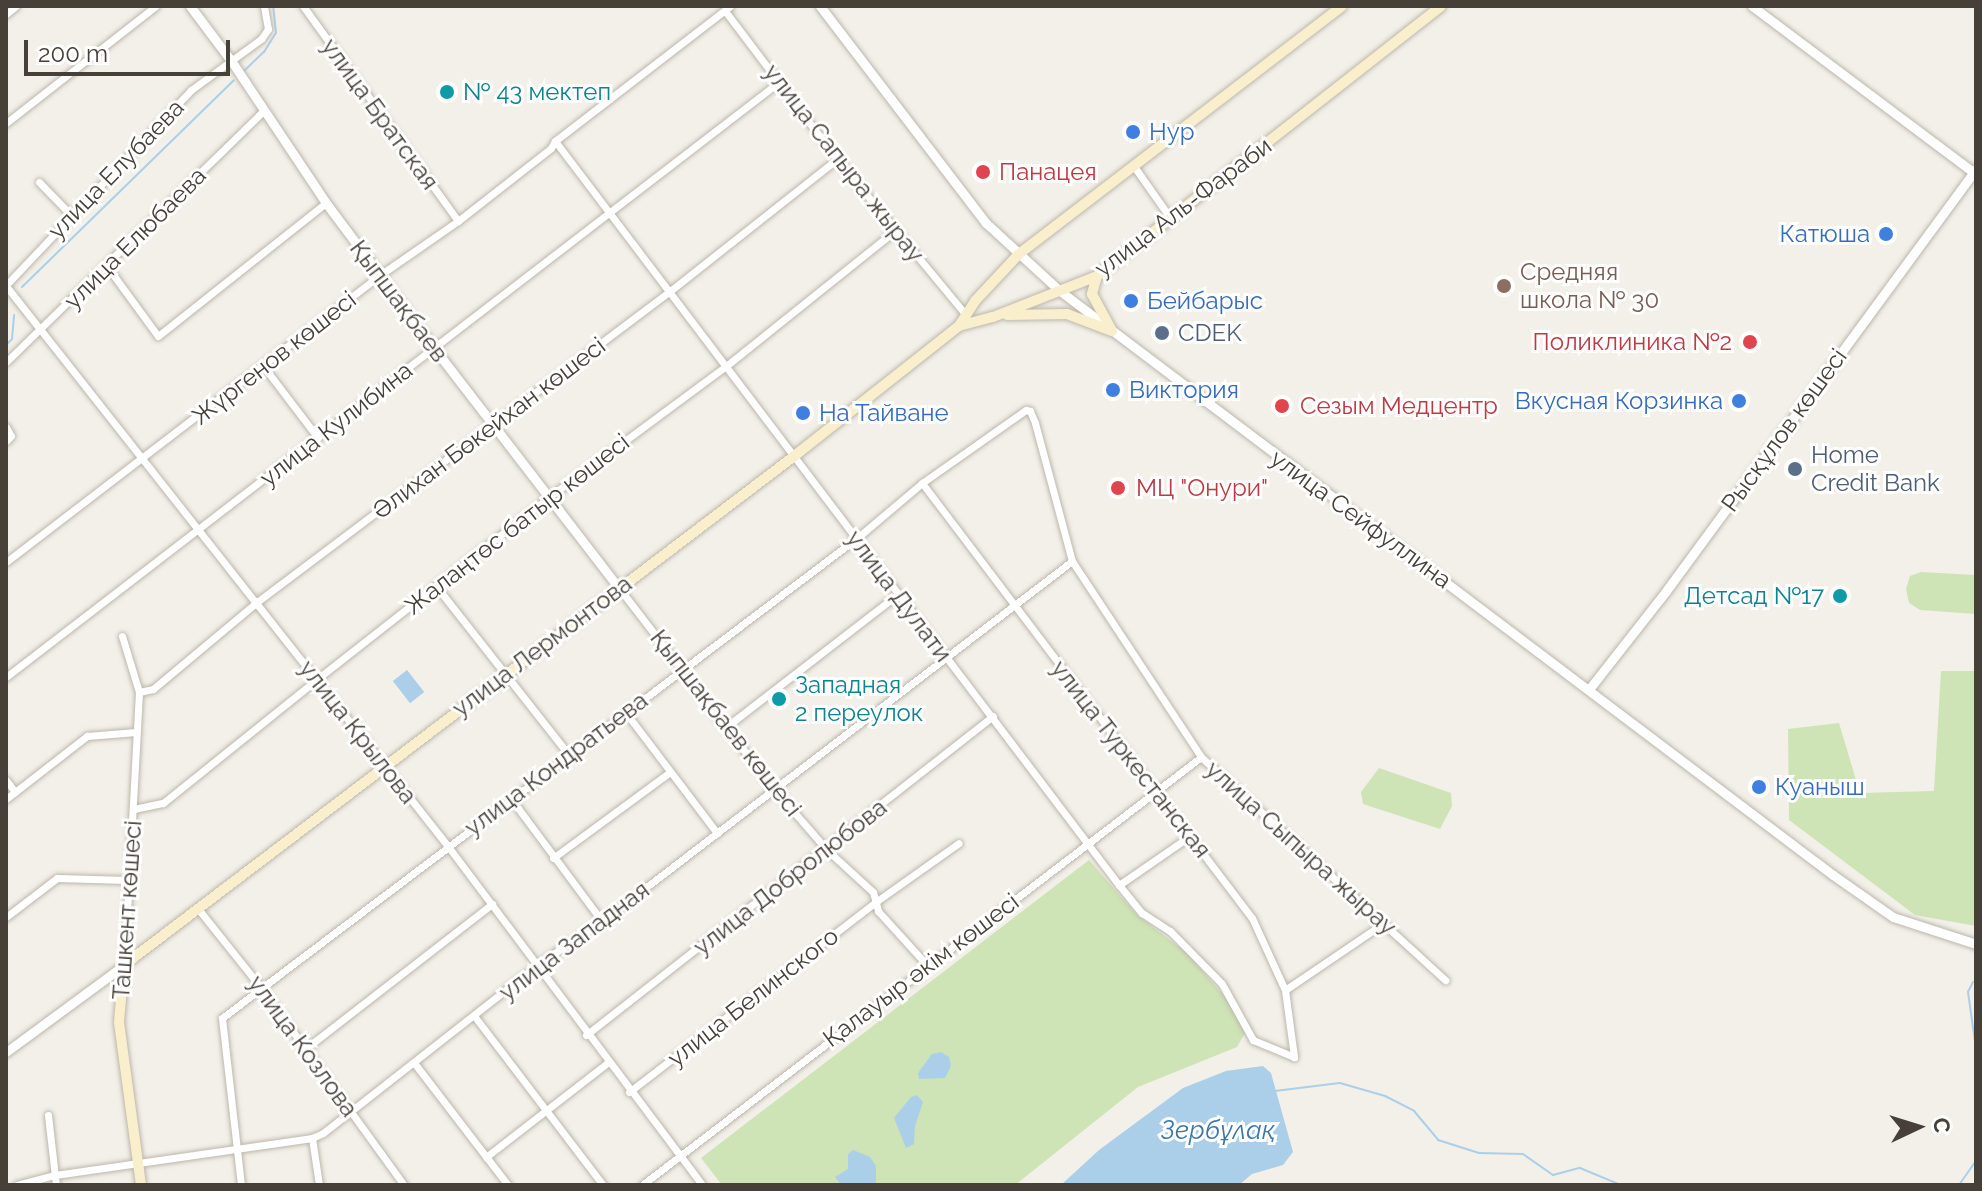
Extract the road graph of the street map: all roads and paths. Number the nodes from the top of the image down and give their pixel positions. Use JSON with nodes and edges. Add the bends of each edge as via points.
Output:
{"nodes":[{"id":1,"x":16,"y":6,"type":"edge"},
{"id":2,"x":156,"y":6,"type":"edge"},
{"id":3,"x":190,"y":6,"type":"edge"},
{"id":4,"x":264,"y":6,"type":"edge"},
{"id":5,"x":303,"y":6,"type":"edge"},
{"id":6,"x":820,"y":6,"type":"edge"},
{"id":7,"x":1342,"y":6,"type":"edge"},
{"id":8,"x":1441,"y":6,"type":"edge"},
{"id":9,"x":1752,"y":6,"type":"edge"},
{"id":10,"x":728,"y":8,"type":"edge"},
{"id":11,"x":6,"y":14,"type":"edge"},
{"id":12,"x":232,"y":62,"type":"junction"},
{"id":13,"x":779,"y":82,"type":"junction"},
{"id":14,"x":263,"y":111,"type":"junction"},
{"id":15,"x":6,"y":123,"type":"edge"},
{"id":16,"x":555,"y":141,"type":"junction"},
{"id":17,"x":837,"y":159,"type":"junction"},
{"id":18,"x":1133,"y":165,"type":"junction"},
{"id":19,"x":1975,"y":171,"type":"edge"},
{"id":20,"x":39,"y":182,"type":"dead end"},
{"id":21,"x":326,"y":203,"type":"junction"},
{"id":22,"x":611,"y":211,"type":"junction"},
{"id":23,"x":71,"y":215,"type":"junction"},
{"id":24,"x":1171,"y":219,"type":"junction"},
{"id":25,"x":458,"y":221,"type":"junction"},
{"id":26,"x":896,"y":230,"type":"junction"},
{"id":27,"x":1019,"y":254,"type":"junction"},
{"id":28,"x":106,"y":265,"type":"junction"},
{"id":29,"x":380,"y":275,"type":"junction"},
{"id":30,"x":1097,"y":276,"type":"junction"},
{"id":31,"x":6,"y":285,"type":"edge"},
{"id":32,"x":670,"y":291,"type":"junction"},
{"id":33,"x":1060,"y":291,"type":"junction"},
{"id":34,"x":965,"y":314,"type":"junction"},
{"id":35,"x":993,"y":317,"type":"junction"},
{"id":36,"x":959,"y":326,"type":"junction"},
{"id":37,"x":1112,"y":331,"type":"junction"},
{"id":38,"x":40,"y":332,"type":"junction"},
{"id":39,"x":434,"y":348,"type":"junction"},
{"id":40,"x":6,"y":362,"type":"edge"},
{"id":41,"x":726,"y":366,"type":"junction"},
{"id":42,"x":264,"y":367,"type":"junction"},
{"id":43,"x":1026,"y":410,"type":"joint"},
{"id":44,"x":494,"y":426,"type":"junction"},
{"id":45,"x":6,"y":427,"type":"edge"},
{"id":46,"x":318,"y":438,"type":"junction"},
{"id":47,"x":6,"y":441,"type":"edge"},
{"id":48,"x":793,"y":457,"type":"junction"},
{"id":49,"x":145,"y":458,"type":"junction"},
{"id":50,"x":922,"y":483,"type":"junction"},
{"id":51,"x":549,"y":497,"type":"junction"},
{"id":52,"x":200,"y":529,"type":"junction"},
{"id":53,"x":857,"y":538,"type":"junction"},
{"id":54,"x":1072,"y":561,"type":"junction"},
{"id":55,"x":6,"y":562,"type":"edge"},
{"id":56,"x":436,"y":586,"type":"junction"},
{"id":57,"x":619,"y":588,"type":"junction"},
{"id":58,"x":897,"y":595,"type":"junction"},
{"id":59,"x":257,"y":602,"type":"junction"},
{"id":60,"x":1013,"y":605,"type":"junction"},
{"id":61,"x":122,"y":636,"type":"dead end"},
{"id":62,"x":945,"y":659,"type":"junction"},
{"id":63,"x":684,"y":668,"type":"junction"},
{"id":64,"x":506,"y":674,"type":"junction"},
{"id":65,"x":6,"y":677,"type":"edge"},
{"id":66,"x":317,"y":679,"type":"junction"},
{"id":67,"x":1590,"y":688,"type":"junction"},
{"id":68,"x":139,"y":692,"type":"junction"},
{"id":69,"x":626,"y":713,"type":"junction"},
{"id":70,"x":993,"y":716,"type":"junction"},
{"id":71,"x":726,"y":727,"type":"junction"},
{"id":72,"x":136,"y":732,"type":"junction"},
{"id":73,"x":570,"y":756,"type":"junction"},
{"id":74,"x":1201,"y":757,"type":"junction"},
{"id":75,"x":385,"y":766,"type":"junction"},
{"id":76,"x":670,"y":772,"type":"junction"},
{"id":77,"x":6,"y":780,"type":"edge"},
{"id":78,"x":774,"y":789,"type":"junction"},
{"id":79,"x":15,"y":792,"type":"junction"},
{"id":80,"x":1156,"y":795,"type":"junction"},
{"id":81,"x":6,"y":799,"type":"edge"},
{"id":82,"x":512,"y":800,"type":"junction"},
{"id":83,"x":134,"y":809,"type":"junction"},
{"id":84,"x":717,"y":833,"type":"junction"},
{"id":85,"x":1190,"y":836,"type":"junction"},
{"id":86,"x":959,"y":843,"type":"dead end"},
{"id":87,"x":447,"y":845,"type":"junction"},
{"id":88,"x":1087,"y":845,"type":"junction"},
{"id":89,"x":827,"y":850,"type":"junction"},
{"id":90,"x":553,"y":858,"type":"junction"},
{"id":91,"x":128,"y":880,"type":"junction"},
{"id":92,"x":1119,"y":885,"type":"junction"},
{"id":93,"x":877,"y":901,"type":"junction"},
{"id":94,"x":6,"y":904,"type":"edge"},
{"id":95,"x":492,"y":904,"type":"junction"},
{"id":96,"x":199,"y":910,"type":"junction"},
{"id":97,"x":9,"y":914,"type":"edge"},
{"id":98,"x":602,"y":921,"type":"junction"},
{"id":99,"x":1384,"y":923,"type":"junction"},
{"id":100,"x":1976,"y":944,"type":"edge"},
{"id":101,"x":124,"y":965,"type":"junction"},
{"id":102,"x":537,"y":965,"type":"junction"},
{"id":103,"x":927,"y":965,"type":"junction"},
{"id":104,"x":1445,"y":980,"type":"dead end"},
{"id":105,"x":262,"y":989,"type":"junction"},
{"id":106,"x":1285,"y":990,"type":"junction"},
{"id":107,"x":475,"y":1017,"type":"junction"},
{"id":108,"x":586,"y":1035,"type":"junction"},
{"id":109,"x":305,"y":1049,"type":"junction"},
{"id":110,"x":6,"y":1052,"type":"edge"},
{"id":111,"x":1294,"y":1057,"type":"joint"},
{"id":112,"x":607,"y":1063,"type":"junction"},
{"id":113,"x":415,"y":1064,"type":"junction"},
{"id":114,"x":629,"y":1092,"type":"junction"},
{"id":115,"x":351,"y":1111,"type":"junction"},
{"id":116,"x":545,"y":1111,"type":"junction"},
{"id":117,"x":48,"y":1115,"type":"dead end"},
{"id":118,"x":312,"y":1138,"type":"junction"},
{"id":119,"x":237,"y":1148,"type":"junction"},
{"id":120,"x":681,"y":1154,"type":"junction"},
{"id":121,"x":486,"y":1157,"type":"junction"},
{"id":122,"x":138,"y":1162,"type":"junction"},
{"id":123,"x":55,"y":1175,"type":"junction"},
{"id":124,"x":17,"y":1185,"type":"edge"},
{"id":125,"x":56,"y":1185,"type":"edge"},
{"id":126,"x":141,"y":1185,"type":"edge"},
{"id":127,"x":241,"y":1185,"type":"edge"},
{"id":128,"x":319,"y":1185,"type":"edge"},
{"id":129,"x":404,"y":1185,"type":"edge"},
{"id":130,"x":508,"y":1185,"type":"edge"},
{"id":131,"x":603,"y":1185,"type":"edge"},
{"id":132,"x":642,"y":1185,"type":"edge"},
{"id":133,"x":702,"y":1185,"type":"edge"}],
"edges":[{"from":1,"to":11,"type":"street"},
{"from":2,"to":15,"type":"street"},
{"from":3,"to":12,"type":"street","name":"Қыпшақбаев"},
{"from":4,"to":12,"type":"street","name":"улица Елубаева","via":[[268,29]]},
{"from":5,"to":25,"type":"street","name":"улица Братская"},
{"from":6,"to":27,"type":"street","name":"улица Сейфуллина","via":[[986,223]]},
{"from":7,"to":18,"type":"main road"},
{"from":8,"to":24,"type":"main road","name":"улица Аль-Фараби"},
{"from":9,"to":19,"type":"street"},
{"from":10,"to":13,"type":"street","name":"улица Сапыра жырау"},
{"from":10,"to":16,"type":"street","name":"Жүргенов көшесі"},
{"from":12,"to":14,"type":"street","name":"Қыпшақбаев"},
{"from":12,"to":23,"type":"street","name":"улица Елубаева","via":[[191,90]]},
{"from":13,"to":17,"type":"street","name":"улица Сапыра жырау"},
{"from":13,"to":22,"type":"street","name":"улица Кулибина"},
{"from":14,"to":21,"type":"street","name":"Қыпшақбаев"},
{"from":14,"to":28,"type":"street","name":"улица Елюбаева"},
{"from":16,"to":22,"type":"street","name":"улица Дулати"},
{"from":16,"to":25,"type":"street","name":"Жүргенов көшесі"},
{"from":17,"to":26,"type":"street","name":"улица Сапыра жырау"},
{"from":17,"to":32,"type":"street","name":"Әлихан Бөкейхан көшесі"},
{"from":18,"to":24,"type":"street"},
{"from":18,"to":27,"type":"main road"},
{"from":19,"to":67,"type":"street","name":"Рысқұлов көшесі"},
{"from":20,"to":23,"type":"street"},
{"from":21,"to":28,"type":"street","via":[[158,336]]},
{"from":21,"to":29,"type":"street","name":"Қыпшақбаев"},
{"from":22,"to":32,"type":"street","name":"улица Дулати"},
{"from":22,"to":39,"type":"street","name":"улица Кулибина"},
{"from":23,"to":31,"type":"street","name":"улица Елубаева"},
{"from":24,"to":30,"type":"main road","name":"улица Аль-Фараби"},
{"from":25,"to":29,"type":"street","name":"Жүргенов көшесі"},
{"from":26,"to":34,"type":"street","name":"улица Сапыра жырау"},
{"from":26,"to":41,"type":"street","name":"Жалаңтөс батыр көшесі"},
{"from":27,"to":33,"type":"street","name":"улица Сейфуллина"},
{"from":27,"to":34,"type":"main road"},
{"from":28,"to":38,"type":"street","name":"улица Елюбаева"},
{"from":29,"to":39,"type":"street","name":"Қыпшақбаев"},
{"from":29,"to":42,"type":"street","name":"Жүргенов көшесі"},
{"from":30,"to":33,"type":"main road","name":"улица Аль-Фараби"},
{"from":30,"to":37,"type":"main road","via":[[1092,294]]},
{"from":31,"to":38,"type":"street","name":"улица Крылова"},
{"from":32,"to":41,"type":"street","name":"улица Дулати"},
{"from":32,"to":44,"type":"street","name":"Әлихан Бөкейхан көшесі"},
{"from":33,"to":35,"type":"main road","name":"улица Аль-Фараби"},
{"from":33,"to":37,"type":"street","name":"улица Сейфуллина"},
{"from":34,"to":36,"type":"main road"},
{"from":35,"to":36,"type":"main road","name":"улица Аль-Фараби"},
{"from":35,"to":37,"type":"main road","via":[[1067,314]]},
{"from":36,"to":48,"type":"main road","name":"улица Лермонтова"},
{"from":37,"to":67,"type":"street","name":"улица Сейфуллина"},
{"from":38,"to":40,"type":"street","name":"улица Елюбаева"},
{"from":38,"to":49,"type":"street","name":"улица Крылова"},
{"from":39,"to":44,"type":"street","name":"Қыпшақбаев"},
{"from":39,"to":46,"type":"street","name":"улица Кулибина"},
{"from":41,"to":48,"type":"street","name":"улица Дулати"},
{"from":41,"to":51,"type":"street","name":"Жалаңтөс батыр көшесі"},
{"from":42,"to":46,"type":"street"},
{"from":42,"to":49,"type":"street","name":"Жүргенов көшесі"},
{"from":43,"to":50,"type":"street","name":"улица Кондратьева"},
{"from":43,"to":54,"type":"street","name":"улица Сыпыра жырау","via":[[1035,423]]},
{"from":44,"to":51,"type":"street","name":"Қыпшақбаев"},
{"from":44,"to":59,"type":"street","name":"Әлихан Бөкейхан көшесі"},
{"from":45,"to":47,"type":"street","via":[[11,436]]},
{"from":46,"to":52,"type":"street","name":"улица Кулибина"},
{"from":48,"to":53,"type":"street","name":"улица Дулати"},
{"from":48,"to":57,"type":"main road","name":"улица Лермонтова"},
{"from":49,"to":52,"type":"street","name":"улица Крылова"},
{"from":49,"to":55,"type":"street","name":"Жүргенов көшесі"},
{"from":50,"to":53,"type":"street","name":"улица Кондратьева"},
{"from":50,"to":60,"type":"street","name":"улица Туркестанская"},
{"from":51,"to":56,"type":"street","name":"Жалаңтөс батыр көшесі"},
{"from":51,"to":57,"type":"street","name":"Қыпшақбаев"},
{"from":52,"to":59,"type":"street","name":"улица Крылова"},
{"from":52,"to":65,"type":"street","name":"улица Кулибина"},
{"from":53,"to":58,"type":"street","name":"улица Дулати"},
{"from":53,"to":63,"type":"street","name":"улица Кондратьева"},
{"from":54,"to":60,"type":"street","name":"улица Западная"},
{"from":54,"to":74,"type":"street","name":"улица Сыпыра жырау"},
{"from":56,"to":64,"type":"street"},
{"from":56,"to":66,"type":"street","name":"Жалаңтөс батыр көшесі"},
{"from":57,"to":63,"type":"street","name":"Қыпшақбаев көшесі"},
{"from":57,"to":64,"type":"main road","name":"улица Лермонтова"},
{"from":58,"to":62,"type":"street","name":"улица Дулати"},
{"from":58,"to":71,"type":"street"},
{"from":59,"to":66,"type":"street","name":"улица Крылова"},
{"from":59,"to":68,"type":"street","name":"Әлихан Бөкейхан көшесі","via":[[153,689]]},
{"from":60,"to":62,"type":"street","name":"улица Западная"},
{"from":60,"to":80,"type":"street","name":"улица Туркестанская"},
{"from":61,"to":68,"type":"street","name":"Ташкент көшесі"},
{"from":62,"to":70,"type":"street","name":"улица Дулати"},
{"from":62,"to":78,"type":"street","name":"улица Западная"},
{"from":63,"to":69,"type":"street","name":"улица Кондратьева"},
{"from":63,"to":71,"type":"street","name":"Қыпшақбаев көшесі"},
{"from":64,"to":73,"type":"street"},
{"from":64,"to":75,"type":"main road","name":"улица Лермонтова"},
{"from":66,"to":75,"type":"street","name":"улица Крылова"},
{"from":66,"to":83,"type":"street","name":"Жалаңтөс батыр көшесі","via":[[163,803]]},
{"from":67,"to":100,"type":"street","name":"улица Сейфуллина","via":[[1893,917]]},
{"from":68,"to":72,"type":"street","name":"Ташкент көшесі"},
{"from":69,"to":73,"type":"street","name":"улица Кондратьева"},
{"from":69,"to":76,"type":"street"},
{"from":70,"to":88,"type":"street","name":"улица Дулати"},
{"from":70,"to":89,"type":"street","name":"улица Добролюбова"},
{"from":71,"to":78,"type":"street","name":"Қыпшақбаев көшесі"},
{"from":72,"to":79,"type":"street","via":[[87,736]]},
{"from":72,"to":83,"type":"street","name":"Ташкент көшесі"},
{"from":73,"to":82,"type":"street","name":"улица Кондратьева"},
{"from":74,"to":80,"type":"street","name":"Қалауыр әкім көшесі"},
{"from":74,"to":99,"type":"street","name":"улица Сыпыра жырау"},
{"from":75,"to":87,"type":"street","name":"улица Крылова"},
{"from":75,"to":96,"type":"main road","name":"улица Лермонтова"},
{"from":76,"to":84,"type":"street"},
{"from":76,"to":90,"type":"street"},
{"from":77,"to":79,"type":"street"},
{"from":78,"to":84,"type":"street","name":"улица Западная"},
{"from":78,"to":89,"type":"street","name":"Қыпшақбаев көшесі"},
{"from":79,"to":81,"type":"street"},
{"from":80,"to":85,"type":"street","name":"улица Туркестанская"},
{"from":80,"to":88,"type":"street","name":"Қалауыр әкім көшесі"},
{"from":82,"to":87,"type":"street","name":"улица Кондратьева"},
{"from":82,"to":90,"type":"street"},
{"from":83,"to":91,"type":"street","name":"Ташкент көшесі"},
{"from":84,"to":98,"type":"street","name":"улица Западная"},
{"from":85,"to":92,"type":"street"},
{"from":85,"to":106,"type":"street","name":"улица Туркестанская","via":[[1252,918]]},
{"from":86,"to":93,"type":"street","name":"улица Белинского"},
{"from":87,"to":95,"type":"street","name":"улица Крылова"},
{"from":87,"to":105,"type":"street","name":"улица Кондратьева"},
{"from":88,"to":92,"type":"street","name":"улица Дулати"},
{"from":88,"to":103,"type":"street","name":"Қалауыр әкім көшесі"},
{"from":89,"to":93,"type":"street","name":"Қыпшақбаев көшесі","via":[[867,885]]},
{"from":89,"to":108,"type":"street","name":"улица Добролюбова"},
{"from":90,"to":98,"type":"street"},
{"from":91,"to":97,"type":"street","via":[[57,878]]},
{"from":91,"to":101,"type":"street","name":"Ташкент көшесі"},
{"from":92,"to":111,"type":"street","name":"улица Дулати","via":[[1142,913],[1178,938],[1222,984],[1253,1040]]},
{"from":93,"to":103,"type":"street","name":"Қыпшақбаев көшесі","via":[[878,911]]},
{"from":93,"to":114,"type":"street","name":"улица Белинского"},
{"from":94,"to":97,"type":"street"},
{"from":95,"to":102,"type":"street","name":"улица Крылова"},
{"from":95,"to":109,"type":"street"},
{"from":96,"to":101,"type":"main road","name":"улица Лермонтова"},
{"from":96,"to":105,"type":"street","name":"улица Козлова"},
{"from":98,"to":102,"type":"street","name":"улица Западная"},
{"from":99,"to":104,"type":"street","name":"улица Сыпыра жырау"},
{"from":99,"to":106,"type":"street"},
{"from":101,"to":110,"type":"street"},
{"from":101,"to":122,"type":"main road","name":"Ташкент көшесі","via":[[119,1022]]},
{"from":102,"to":107,"type":"street","name":"улица Западная"},
{"from":102,"to":108,"type":"street","name":"улица Крылова"},
{"from":103,"to":120,"type":"street","name":"Қалауыр әкім көшесі"},
{"from":105,"to":109,"type":"street","name":"улица Козлова"},
{"from":105,"to":119,"type":"street","name":"улица Кондратьева","via":[[222,1018]]},
{"from":106,"to":111,"type":"street","name":"улица Туркестанская"},
{"from":107,"to":113,"type":"street","name":"улица Западная"},
{"from":107,"to":116,"type":"street"},
{"from":108,"to":112,"type":"street","name":"улица Крылова"},
{"from":109,"to":115,"type":"street","name":"улица Козлова"},
{"from":112,"to":114,"type":"street","name":"улица Крылова"},
{"from":112,"to":116,"type":"street"},
{"from":113,"to":115,"type":"street","name":"улица Западная"},
{"from":113,"to":121,"type":"street"},
{"from":114,"to":120,"type":"street","name":"улица Крылова"},
{"from":115,"to":118,"type":"street","name":"улица Западная"},
{"from":115,"to":129,"type":"street","name":"улица Козлова"},
{"from":116,"to":121,"type":"street"},
{"from":116,"to":131,"type":"street"},
{"from":117,"to":123,"type":"street"},
{"from":118,"to":119,"type":"street","name":"улица Западная"},
{"from":118,"to":128,"type":"street"},
{"from":119,"to":122,"type":"street","name":"улица Западная"},
{"from":119,"to":127,"type":"street","name":"улица Кондратьева"},
{"from":120,"to":132,"type":"street","name":"Қалауыр әкім көшесі"},
{"from":120,"to":133,"type":"street","name":"улица Крылова"},
{"from":121,"to":130,"type":"street"},
{"from":122,"to":123,"type":"street","name":"улица Западная"},
{"from":122,"to":126,"type":"main road","name":"Ташкент көшесі"},
{"from":123,"to":124,"type":"street","name":"улица Западная"},
{"from":123,"to":125,"type":"street"}]}
